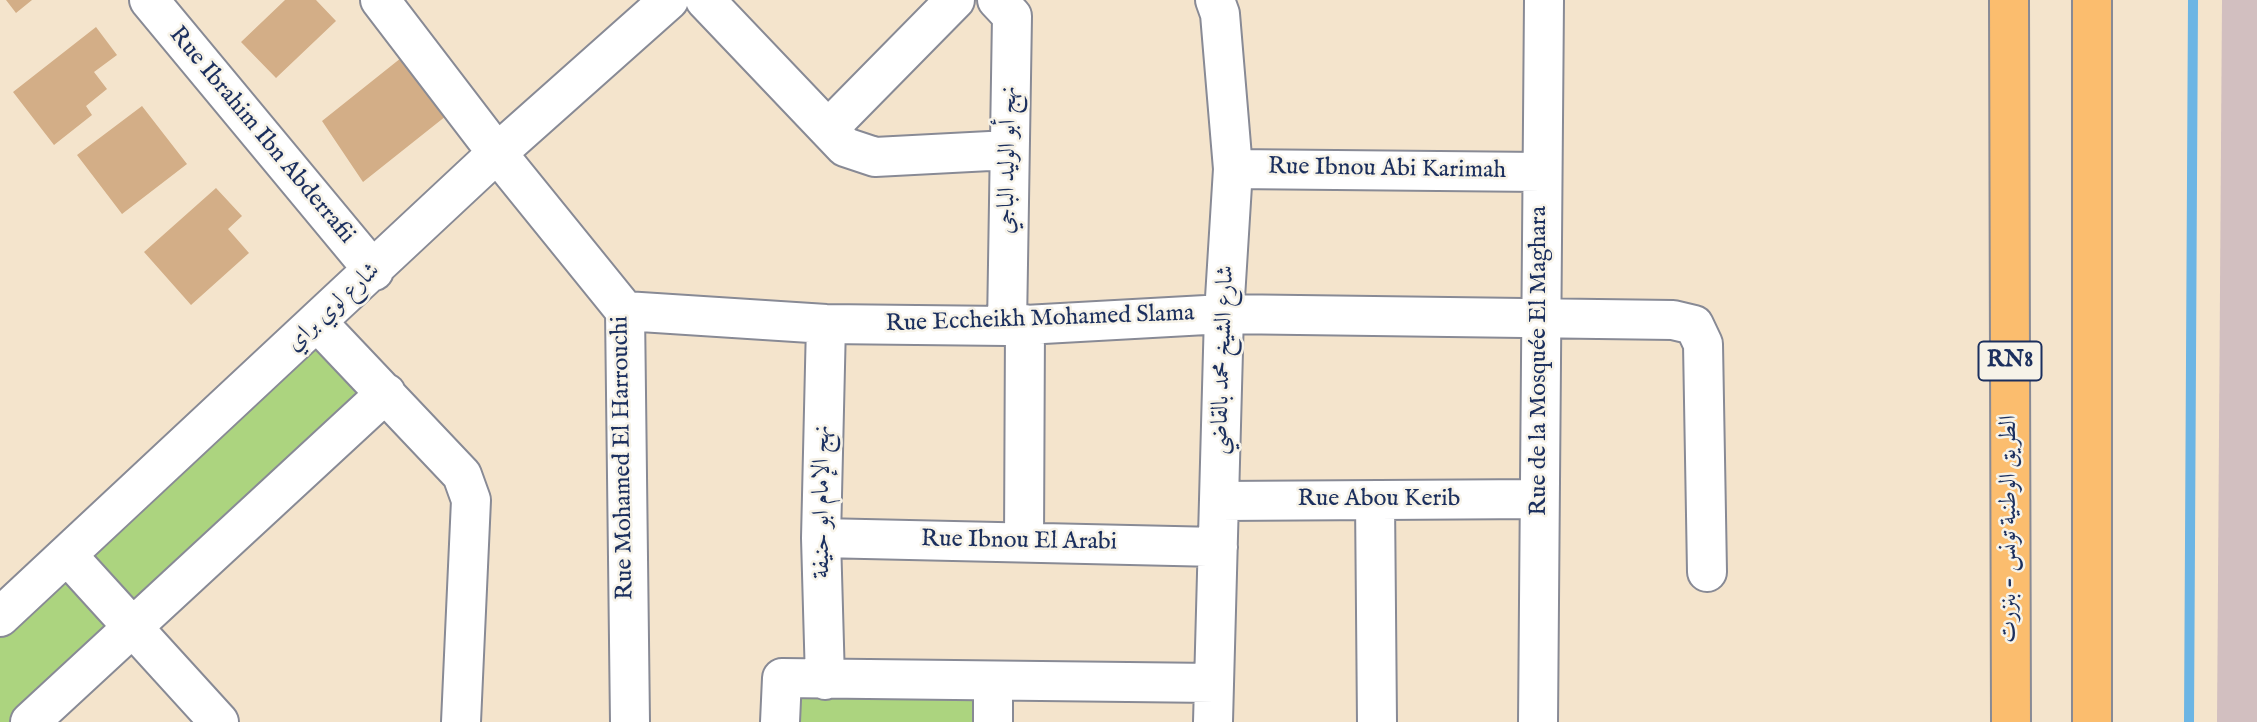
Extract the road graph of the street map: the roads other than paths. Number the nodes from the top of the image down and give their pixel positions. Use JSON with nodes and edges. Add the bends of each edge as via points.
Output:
{"nodes":[{"id":1,"x":149,"y":0,"type":"edge"},
{"id":2,"x":380,"y":0,"type":"edge"},
{"id":3,"x":668,"y":0,"type":"edge"},
{"id":4,"x":705,"y":0,"type":"edge"},
{"id":5,"x":955,"y":0,"type":"edge"},
{"id":6,"x":997,"y":0,"type":"edge"},
{"id":7,"x":1215,"y":0,"type":"edge"},
{"id":8,"x":1544,"y":0,"type":"edge"},
{"id":9,"x":2009,"y":0,"type":"edge"},
{"id":10,"x":2092,"y":0,"type":"edge"},
{"id":11,"x":829,"y":128,"type":"junction"},
{"id":12,"x":1009,"y":150,"type":"junction"},
{"id":13,"x":498,"y":153,"type":"junction"},
{"id":14,"x":1233,"y":169,"type":"junction"},
{"id":15,"x":1541,"y":172,"type":"junction"},
{"id":16,"x":374,"y":271,"type":"junction"},
{"id":17,"x":625,"y":311,"type":"junction"},
{"id":18,"x":1224,"y":314,"type":"junction"},
{"id":19,"x":1540,"y":319,"type":"junction"},
{"id":20,"x":318,"y":323,"type":"junction"},
{"id":21,"x":826,"y":324,"type":"junction"},
{"id":22,"x":1016,"y":325,"type":"junction"},
{"id":23,"x":386,"y":393,"type":"junction"},
{"id":24,"x":1539,"y":499,"type":"junction"},
{"id":25,"x":1375,"y":500,"type":"junction"},
{"id":26,"x":1220,"y":501,"type":"junction"},
{"id":27,"x":821,"y":538,"type":"junction"},
{"id":28,"x":1024,"y":542,"type":"junction"},
{"id":29,"x":1218,"y":547,"type":"junction"},
{"id":30,"x":67,"y":555,"type":"junction"},
{"id":31,"x":1707,"y":572,"type":"dead end"},
{"id":32,"x":0,"y":617,"type":"edge"},
{"id":33,"x":134,"y":626,"type":"junction"},
{"id":34,"x":825,"y":680,"type":"junction"},
{"id":35,"x":993,"y":681,"type":"junction"},
{"id":36,"x":1214,"y":683,"type":"junction"},
{"id":37,"x":30,"y":722,"type":"edge"},
{"id":38,"x":219,"y":722,"type":"edge"},
{"id":39,"x":461,"y":722,"type":"edge"},
{"id":40,"x":630,"y":722,"type":"edge"},
{"id":41,"x":780,"y":722,"type":"edge"},
{"id":42,"x":993,"y":722,"type":"edge"},
{"id":43,"x":1213,"y":722,"type":"edge"},
{"id":44,"x":1377,"y":722,"type":"edge"},
{"id":45,"x":1538,"y":722,"type":"edge"},
{"id":46,"x":2011,"y":722,"type":"edge"},
{"id":47,"x":2092,"y":722,"type":"edge"}],
"edges":[{"from":1,"to":16,"type":"street","name":"Rue Ibrahim Ibn Abderrafii"},
{"from":2,"to":13,"type":"street","name":"Rue Mohamed El Harrouchi"},
{"from":3,"to":13,"type":"street","name":"شارع لوي براي"},
{"from":4,"to":11,"type":"street"},
{"from":5,"to":11,"type":"street"},
{"from":6,"to":12,"type":"street","name":"نهج أبو الوليد الباجي","via":[[1012,16]]},
{"from":7,"to":14,"type":"street","name":"شارع الشيخ محمد بالقاضي"},
{"from":8,"to":15,"type":"street","name":"Rue de la Mosquée El Maghara"},
{"from":9,"to":46,"type":"highway","name":"الطريق الوطنية تونس - بنزرت","number":"RN8"},
{"from":10,"to":47,"type":"highway"},
{"from":11,"to":12,"type":"street","via":[[845,147],[875,158]]},
{"from":12,"to":22,"type":"street","name":"نهج أبو الوليد الباجي"},
{"from":13,"to":16,"type":"street","name":"شارع لوي براي"},
{"from":13,"to":17,"type":"street","name":"Rue Mohamed El Harrouchi"},
{"from":14,"to":15,"type":"street","name":"Rue Ibnou Abi Karimah"},
{"from":14,"to":18,"type":"street","name":"شارع الشيخ محمد بالقاضي"},
{"from":15,"to":19,"type":"street","name":"Rue de la Mosquée El Maghara"},
{"from":16,"to":20,"type":"street","name":"شارع لوي براي"},
{"from":17,"to":21,"type":"street","name":"Rue Eccheikh Mohamed Slama"},
{"from":17,"to":40,"type":"street","name":"Rue Mohamed El Harrouchi"},
{"from":18,"to":19,"type":"street","name":"Rue Eccheikh Mohamed Slama"},
{"from":18,"to":22,"type":"street","name":"Rue Eccheikh Mohamed Slama"},
{"from":18,"to":26,"type":"street","name":"شارع الشيخ محمد بالقاضي"},
{"from":19,"to":24,"type":"street","name":"Rue de la Mosquée El Maghara"},
{"from":19,"to":31,"type":"street","name":"Rue Eccheikh Mohamed Slama","via":[[1694,324],[1703,344]]},
{"from":20,"to":23,"type":"street"},
{"from":20,"to":30,"type":"street","name":"شارع لوي براي"},
{"from":21,"to":22,"type":"street","name":"Rue Eccheikh Mohamed Slama"},
{"from":21,"to":27,"type":"street","name":"نهج الإمام ابو حنيفة"},
{"from":22,"to":28,"type":"street","name":"نهج أبو الوليد الباجي"},
{"from":23,"to":33,"type":"street"},
{"from":23,"to":39,"type":"street","via":[[462,475],[471,500]]},
{"from":24,"to":25,"type":"street","name":"Rue Abou Kerib"},
{"from":24,"to":45,"type":"street","name":"Rue de la Mosquée El Maghara"},
{"from":25,"to":26,"type":"street","name":"Rue Abou Kerib"},
{"from":25,"to":44,"type":"street"},
{"from":26,"to":29,"type":"street","name":"شارع الشيخ محمد بالقاضي"},
{"from":27,"to":28,"type":"street","name":"Rue Ibnou El Arabi"},
{"from":27,"to":34,"type":"street","name":"نهج الإمام ابو حنيفة"},
{"from":28,"to":29,"type":"street","name":"Rue Ibnou El Arabi"},
{"from":29,"to":36,"type":"street","name":"شارع الشيخ محمد بالقاضي"},
{"from":30,"to":32,"type":"street","name":"شارع لوي براي"},
{"from":30,"to":33,"type":"street"},
{"from":33,"to":37,"type":"street"},
{"from":33,"to":38,"type":"street"},
{"from":34,"to":35,"type":"street"},
{"from":34,"to":41,"type":"street","via":[[782,678]]},
{"from":35,"to":36,"type":"street"},
{"from":35,"to":42,"type":"street"},
{"from":36,"to":43,"type":"street","name":"شارع الشيخ محمد بالقاضي"}]}
